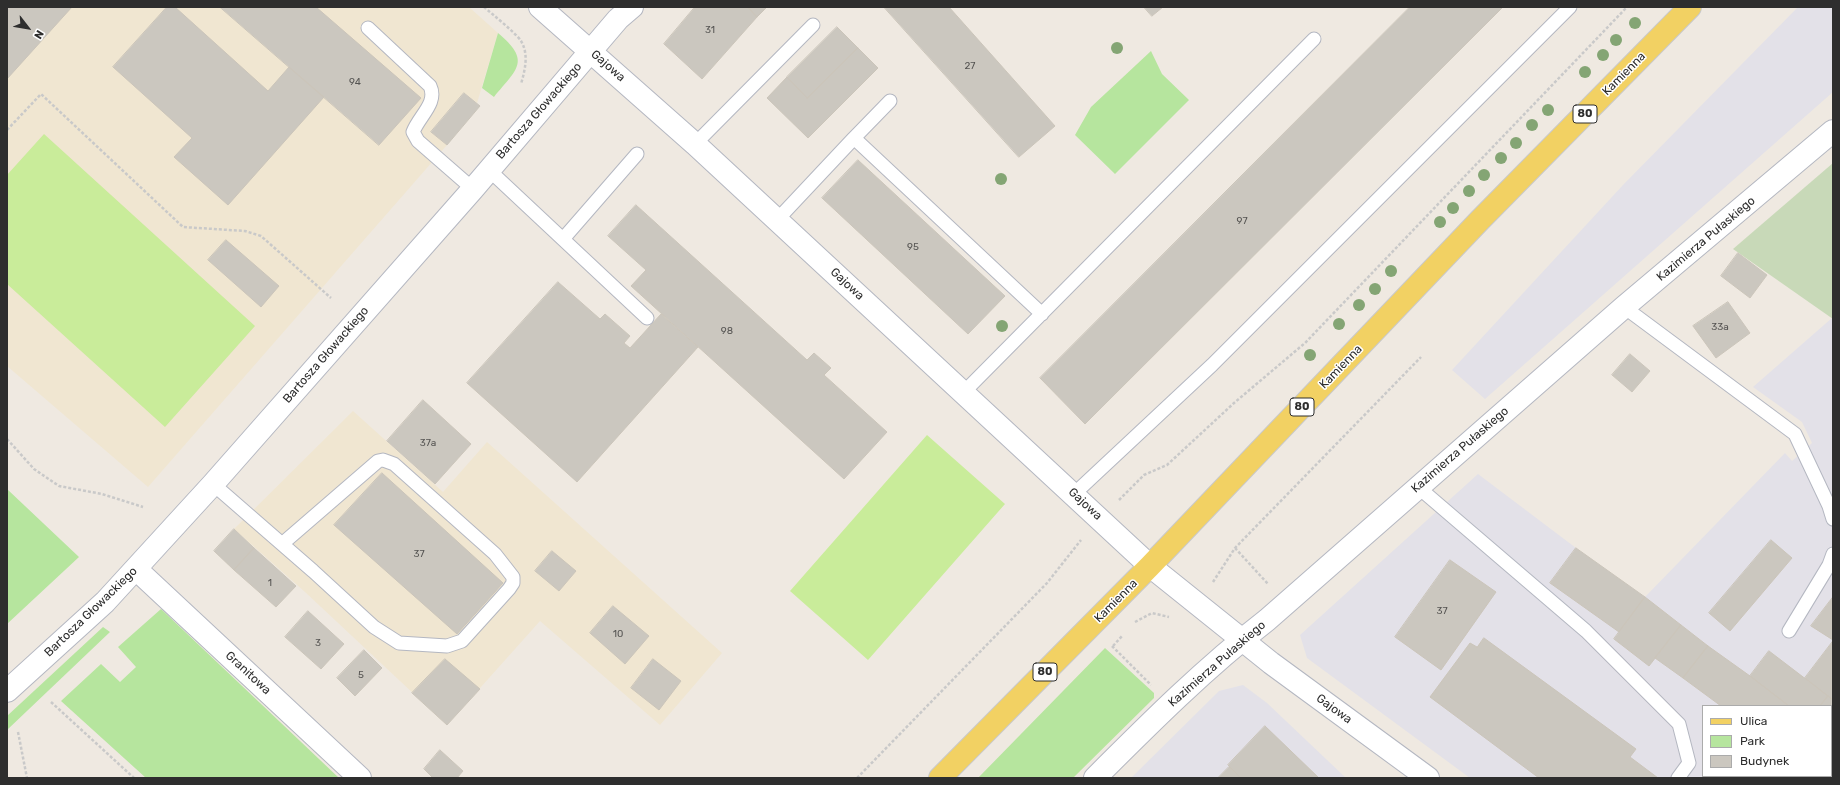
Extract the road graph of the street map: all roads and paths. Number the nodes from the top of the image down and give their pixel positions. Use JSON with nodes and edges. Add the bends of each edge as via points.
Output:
{"nodes":[{"id":1,"x":484,"y":7,"type":"edge"},
{"id":2,"x":540,"y":7,"type":"edge"},
{"id":3,"x":632,"y":7,"type":"edge"},
{"id":4,"x":1570,"y":7,"type":"edge"},
{"id":5,"x":1626,"y":7,"type":"edge"},
{"id":6,"x":1690,"y":7,"type":"edge"},
{"id":7,"x":813,"y":25,"type":"dead end"},
{"id":8,"x":368,"y":28,"type":"dead end"},
{"id":9,"x":1314,"y":39,"type":"dead end"},
{"id":10,"x":591,"y":51,"type":"junction"},
{"id":11,"x":521,"y":84,"type":"dead end"},
{"id":12,"x":890,"y":101,"type":"dead end"},
{"id":13,"x":7,"y":130,"type":"edge"},
{"id":14,"x":1833,"y":131,"type":"edge"},
{"id":15,"x":854,"y":138,"type":"junction"},
{"id":16,"x":695,"y":144,"type":"junction"},
{"id":17,"x":637,"y":154,"type":"dead end"},
{"id":18,"x":489,"y":170,"type":"junction"},
{"id":19,"x":473,"y":189,"type":"junction"},
{"id":20,"x":777,"y":220,"type":"junction"},
{"id":21,"x":563,"y":239,"type":"junction"},
{"id":22,"x":331,"y":298,"type":"dead end"},
{"id":23,"x":1624,"y":307,"type":"junction"},
{"id":24,"x":1042,"y":314,"type":"junction"},
{"id":25,"x":647,"y":318,"type":"dead end"},
{"id":26,"x":1421,"y":357,"type":"dead end"},
{"id":27,"x":964,"y":392,"type":"junction"},
{"id":28,"x":7,"y":439,"type":"edge"},
{"id":29,"x":213,"y":484,"type":"junction"},
{"id":30,"x":1418,"y":487,"type":"junction"},
{"id":31,"x":1074,"y":494,"type":"junction"},
{"id":32,"x":1116,"y":504,"type":"dead end"},
{"id":33,"x":143,"y":507,"type":"dead end"},
{"id":34,"x":1833,"y":519,"type":"edge"},
{"id":35,"x":1082,"y":539,"type":"dead end"},
{"id":36,"x":282,"y":544,"type":"junction"},
{"id":37,"x":1833,"y":554,"type":"edge"},
{"id":38,"x":1150,"y":566,"type":"junction"},
{"id":39,"x":136,"y":569,"type":"junction"},
{"id":40,"x":1197,"y":606,"type":"junction"},
{"id":41,"x":1134,"y":623,"type":"dead end"},
{"id":42,"x":1789,"y":631,"type":"dead end"},
{"id":43,"x":1123,"y":635,"type":"dead end"},
{"id":44,"x":1241,"y":640,"type":"junction"},
{"id":45,"x":1113,"y":646,"type":"dead end"},
{"id":46,"x":7,"y":691,"type":"edge"},
{"id":47,"x":51,"y":702,"type":"dead end"},
{"id":48,"x":18,"y":732,"type":"dead end"},
{"id":49,"x":27,"y":778,"type":"edge"},
{"id":50,"x":134,"y":778,"type":"edge"},
{"id":51,"x":360,"y":778,"type":"edge"},
{"id":52,"x":857,"y":778,"type":"edge"},
{"id":53,"x":940,"y":778,"type":"edge"},
{"id":54,"x":1096,"y":778,"type":"edge"},
{"id":55,"x":1428,"y":778,"type":"edge"},
{"id":56,"x":1678,"y":778,"type":"edge"}],
"edges":[{"from":1,"to":11,"type":"path","via":[[521,40],[526,55]]},
{"from":2,"to":10,"type":"street","name":"Gajowa"},
{"from":3,"to":10,"type":"street","name":"Bartosza Głowackiego","via":[[618,19]]},
{"from":4,"to":31,"type":"lane","via":[[1212,365]]},
{"from":5,"to":32,"type":"path","via":[[1305,344],[1234,403],[1167,465],[1144,475]]},
{"from":6,"to":38,"type":"main road","name":"Kamienna","number":"80","via":[[1480,220]]},
{"from":7,"to":16,"type":"lane"},
{"from":8,"to":19,"type":"lane","via":[[434,92],[433,100],[416,123],[413,132],[418,141]]},
{"from":9,"to":24,"type":"lane"},
{"from":10,"to":16,"type":"street","name":"Gajowa"},
{"from":10,"to":18,"type":"street","name":"Bartosza Głowackiego"},
{"from":12,"to":15,"type":"lane"},
{"from":13,"to":22,"type":"path","via":[[41,94],[183,227],[244,231],[261,236]]},
{"from":14,"to":23,"type":"street","name":"Kazimierza Pułaskiego"},
{"from":15,"to":20,"type":"lane"},
{"from":15,"to":24,"type":"lane"},
{"from":16,"to":20,"type":"street","name":"Gajowa"},
{"from":17,"to":21,"type":"lane"},
{"from":18,"to":19,"type":"street","name":"Bartosza Głowackiego"},
{"from":18,"to":21,"type":"lane"},
{"from":19,"to":29,"type":"street","name":"Bartosza Głowackiego"},
{"from":20,"to":27,"type":"street","name":"Gajowa"},
{"from":21,"to":25,"type":"lane"},
{"from":23,"to":30,"type":"street","name":"Kazimierza Pułaskiego"},
{"from":23,"to":34,"type":"lane","via":[[1794,434]]},
{"from":24,"to":27,"type":"lane"},
{"from":26,"to":40,"type":"path","via":[[1235,548]]},
{"from":27,"to":31,"type":"street","name":"Gajowa"},
{"from":28,"to":33,"type":"path","via":[[34,469],[59,486],[102,494]]},
{"from":29,"to":36,"type":"lane"},
{"from":29,"to":39,"type":"street","name":"Bartosza Głowackiego"},
{"from":30,"to":44,"type":"street","name":"Kazimierza Pułaskiego"},
{"from":30,"to":56,"type":"lane","via":[[1586,631],[1679,724],[1689,763]]},
{"from":31,"to":38,"type":"street","name":"Gajowa"},
{"from":35,"to":52,"type":"path","via":[[1047,583]]},
{"from":36,"to":36,"type":"lane","via":[[374,627],[399,643],[447,646],[462,641],[513,583],[513,577],[495,554],[394,464],[384,460],[378,461]]},
{"from":37,"to":42,"type":"lane"},
{"from":38,"to":40,"type":"street","name":"Gajowa"},
{"from":38,"to":53,"type":"main road","name":"Kamienna","number":"80"},
{"from":39,"to":46,"type":"street","name":"Bartosza Głowackiego","via":[[105,602]]},
{"from":39,"to":51,"type":"street","name":"Granitowa"},
{"from":40,"to":41,"type":"path","via":[[1181,621],[1152,613]]},
{"from":40,"to":44,"type":"street","name":"Gajowa"},
{"from":43,"to":45,"type":"path"},
{"from":44,"to":54,"type":"street","name":"Kazimierza Pułaskiego","via":[[1170,704]]},
{"from":44,"to":55,"type":"street","name":"Gajowa"},
{"from":47,"to":50,"type":"path"},
{"from":48,"to":49,"type":"path"}]}
